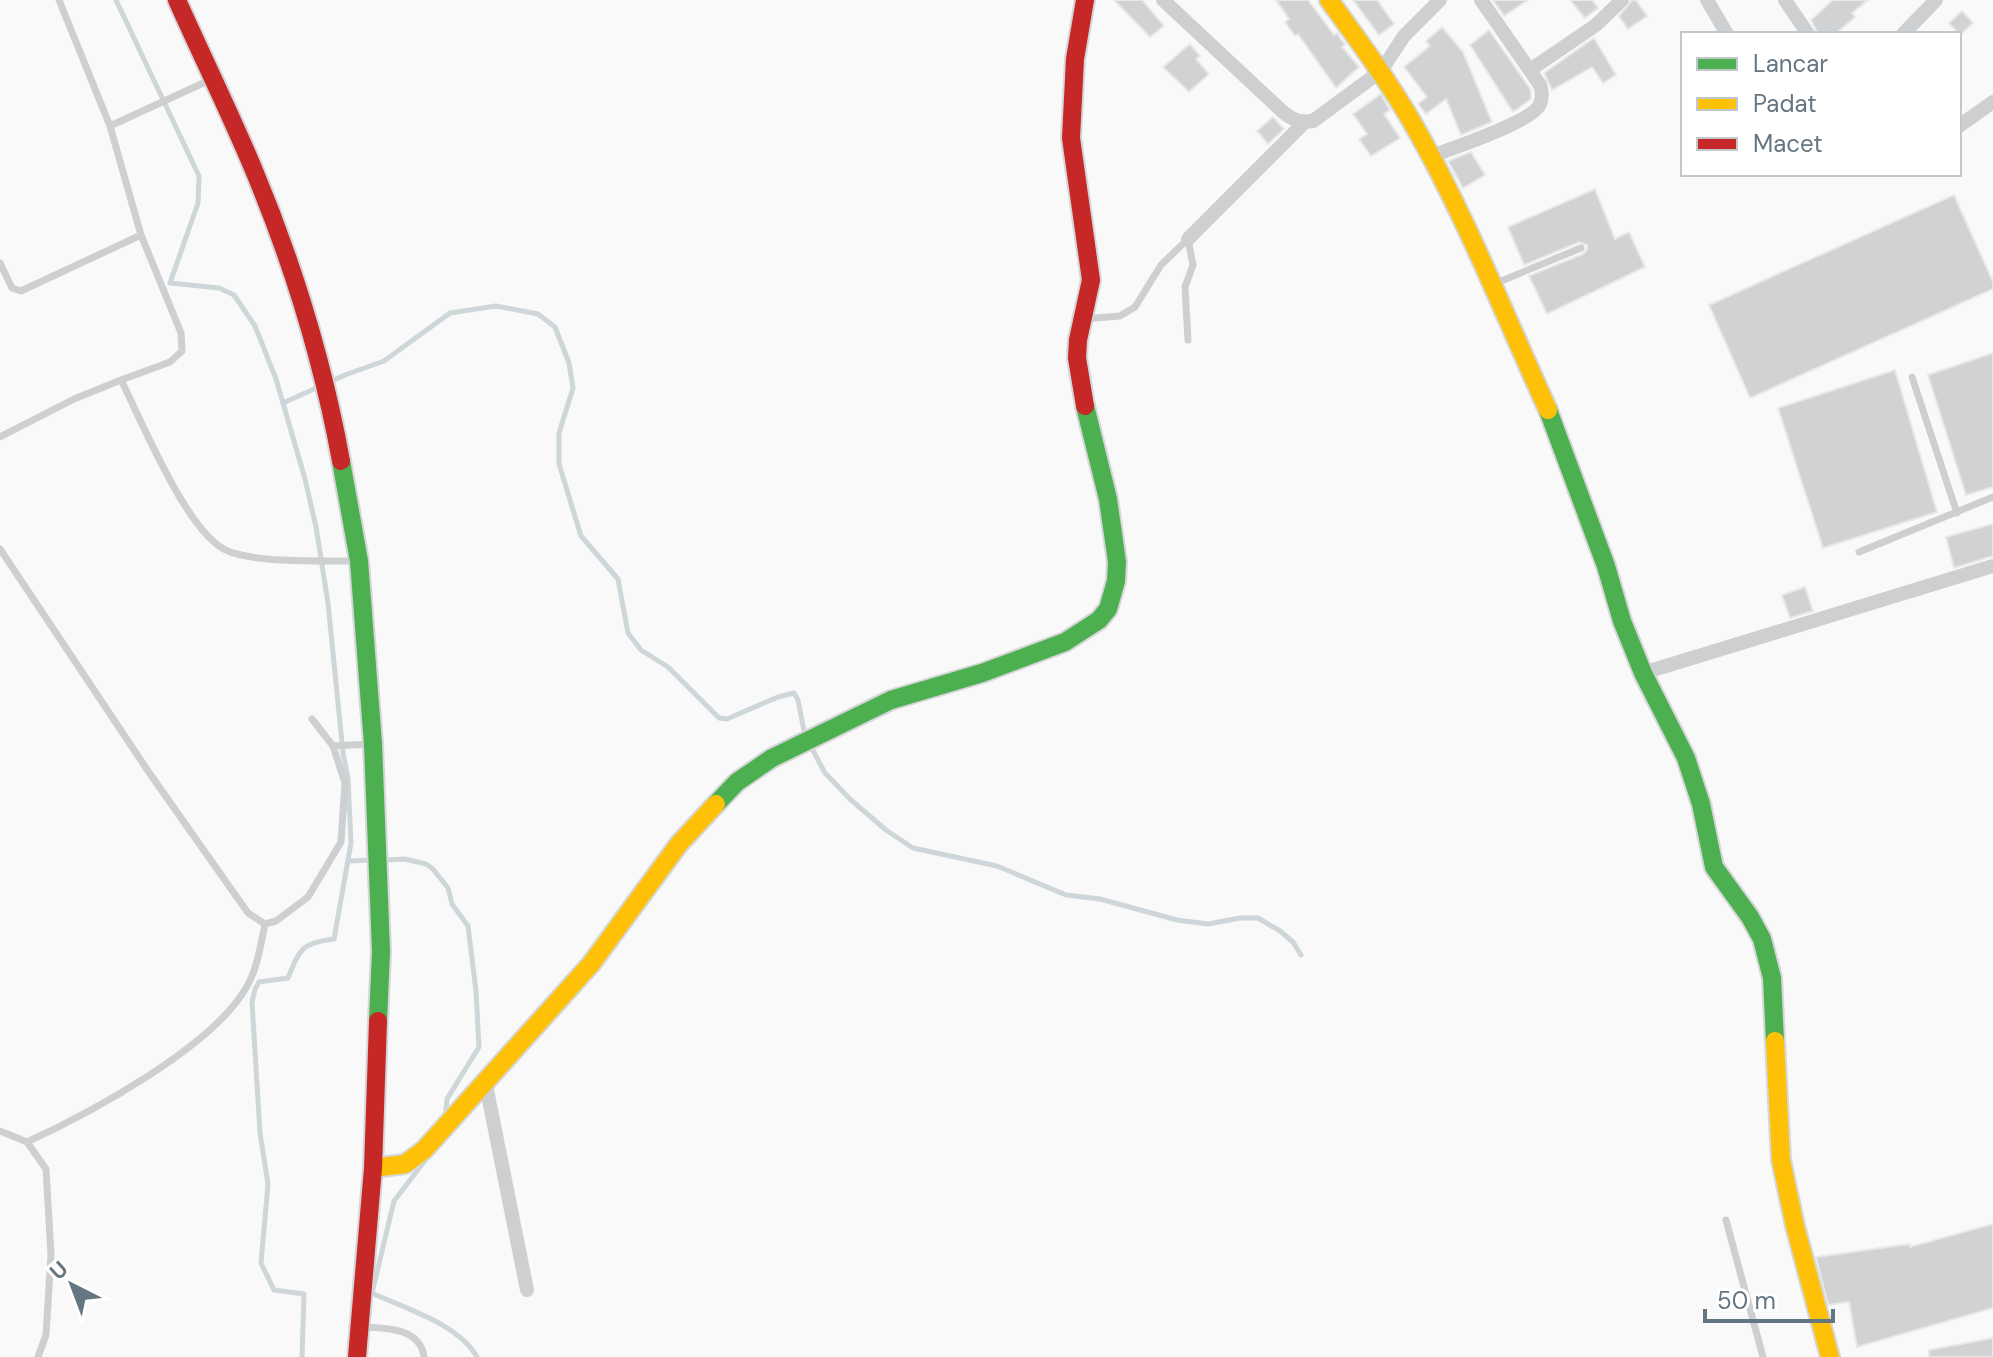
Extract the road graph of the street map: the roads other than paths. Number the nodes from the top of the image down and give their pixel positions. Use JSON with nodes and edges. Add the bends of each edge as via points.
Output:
{"nodes":[{"id":1,"x":59,"y":0,"type":"edge"},
{"id":2,"x":177,"y":0,"type":"edge"},
{"id":3,"x":1085,"y":0,"type":"edge"},
{"id":4,"x":1163,"y":0,"type":"edge"},
{"id":5,"x":1329,"y":0,"type":"edge"},
{"id":6,"x":1440,"y":0,"type":"edge"},
{"id":7,"x":1481,"y":0,"type":"edge"},
{"id":8,"x":1622,"y":0,"type":"edge"},
{"id":9,"x":1707,"y":0,"type":"edge"},
{"id":10,"x":1785,"y":0,"type":"edge"},
{"id":11,"x":1936,"y":0,"type":"edge"},
{"id":12,"x":1726,"y":32,"type":"edge"},
{"id":13,"x":1807,"y":32,"type":"edge"},
{"id":14,"x":1905,"y":32,"type":"edge"},
{"id":15,"x":1530,"y":70,"type":"junction"},
{"id":16,"x":1381,"y":71,"type":"junction"},
{"id":17,"x":214,"y":78,"type":"junction"},
{"id":18,"x":1993,"y":102,"type":"edge"},
{"id":19,"x":1305,"y":122,"type":"junction"},
{"id":20,"x":1961,"y":125,"type":"edge"},
{"id":21,"x":110,"y":126,"type":"junction"},
{"id":22,"x":1432,"y":156,"type":"junction"},
{"id":23,"x":141,"y":235,"type":"junction"},
{"id":24,"x":1188,"y":239,"type":"junction"},
{"id":25,"x":1581,"y":248,"type":"dead end"},
{"id":26,"x":0,"y":263,"type":"edge"},
{"id":27,"x":1492,"y":285,"type":"junction"},
{"id":28,"x":1083,"y":319,"type":"junction"},
{"id":29,"x":1188,"y":340,"type":"dead end"},
{"id":30,"x":1912,"y":377,"type":"dead end"},
{"id":31,"x":121,"y":380,"type":"junction"},
{"id":32,"x":0,"y":437,"type":"edge"},
{"id":33,"x":1993,"y":497,"type":"edge"},
{"id":34,"x":1957,"y":513,"type":"junction"},
{"id":35,"x":0,"y":549,"type":"edge"},
{"id":36,"x":1859,"y":552,"type":"dead end"},
{"id":37,"x":359,"y":561,"type":"junction"},
{"id":38,"x":1993,"y":566,"type":"edge"},
{"id":39,"x":1643,"y":673,"type":"junction"},
{"id":40,"x":312,"y":719,"type":"dead end"},
{"id":41,"x":373,"y":744,"type":"junction"},
{"id":42,"x":333,"y":746,"type":"junction"},
{"id":43,"x":265,"y":924,"type":"junction"},
{"id":44,"x":485,"y":1080,"type":"junction"},
{"id":45,"x":0,"y":1131,"type":"edge"},
{"id":46,"x":27,"y":1142,"type":"junction"},
{"id":47,"x":373,"y":1168,"type":"junction"},
{"id":48,"x":1726,"y":1220,"type":"dead end"},
{"id":49,"x":527,"y":1290,"type":"dead end"},
{"id":50,"x":360,"y":1327,"type":"junction"},
{"id":51,"x":38,"y":1357,"type":"edge"},
{"id":52,"x":357,"y":1357,"type":"edge"},
{"id":53,"x":424,"y":1357,"type":"edge"},
{"id":54,"x":1763,"y":1357,"type":"edge"},
{"id":55,"x":1830,"y":1357,"type":"edge"}],
"edges":[{"from":1,"to":21,"type":"lane"},
{"from":2,"to":17,"type":"street"},
{"from":3,"to":28,"type":"street","via":[[1071,138],[1091,280]]},
{"from":4,"to":19,"type":"street","via":[[1283,112]]},
{"from":5,"to":16,"type":"street"},
{"from":6,"to":16,"type":"street","via":[[1404,36]]},
{"from":7,"to":15,"type":"street"},
{"from":8,"to":15,"type":"street","via":[[1596,25]]},
{"from":9,"to":12,"type":"street"},
{"from":10,"to":13,"type":"street"},
{"from":11,"to":14,"type":"street"},
{"from":15,"to":22,"type":"street","via":[[1542,93],[1534,112]]},
{"from":16,"to":19,"type":"street"},
{"from":16,"to":22,"type":"street"},
{"from":17,"to":21,"type":"lane"},
{"from":17,"to":37,"type":"street","via":[[254,170],[312,339]]},
{"from":18,"to":20,"type":"street"},
{"from":19,"to":24,"type":"street"},
{"from":21,"to":23,"type":"lane"},
{"from":22,"to":27,"type":"street"},
{"from":23,"to":26,"type":"lane","via":[[21,291],[12,288]]},
{"from":23,"to":31,"type":"lane","via":[[181,333],[182,351],[170,362]]},
{"from":24,"to":28,"type":"lane","via":[[1161,265],[1135,307],[1120,316]]},
{"from":24,"to":29,"type":"lane","via":[[1193,265],[1185,287]]},
{"from":25,"to":27,"type":"lane"},
{"from":27,"to":39,"type":"street","via":[[1557,431]]},
{"from":28,"to":44,"type":"street","via":[[1079,376],[1117,562],[1108,609],[1065,642],[891,700],[772,758],[737,782],[679,844],[591,964]]},
{"from":30,"to":34,"type":"lane"},
{"from":31,"to":32,"type":"lane"},
{"from":31,"to":37,"type":"lane","via":[[177,493],[206,535],[224,550]]},
{"from":33,"to":34,"type":"lane"},
{"from":34,"to":36,"type":"lane"},
{"from":35,"to":43,"type":"lane","via":[[248,913]]},
{"from":37,"to":41,"type":"street"},
{"from":38,"to":39,"type":"street"},
{"from":39,"to":55,"type":"street","via":[[1695,782],[1714,867],[1750,917],[1768,958],[1781,1160]]},
{"from":40,"to":42,"type":"lane"},
{"from":41,"to":42,"type":"lane"},
{"from":41,"to":47,"type":"street","via":[[381,951]]},
{"from":42,"to":43,"type":"lane","via":[[345,783],[341,842],[308,897]]},
{"from":43,"to":46,"type":"lane","via":[[247,988],[214,1027],[101,1105]]},
{"from":44,"to":47,"type":"street","via":[[416,1158]]},
{"from":44,"to":49,"type":"street"},
{"from":45,"to":46,"type":"lane"},
{"from":46,"to":51,"type":"lane","via":[[46,1169],[51,1255],[46,1335]]},
{"from":47,"to":50,"type":"street"},
{"from":48,"to":54,"type":"lane"},
{"from":50,"to":52,"type":"street"},
{"from":50,"to":53,"type":"lane","via":[[395,1328],[418,1343]]}]}
